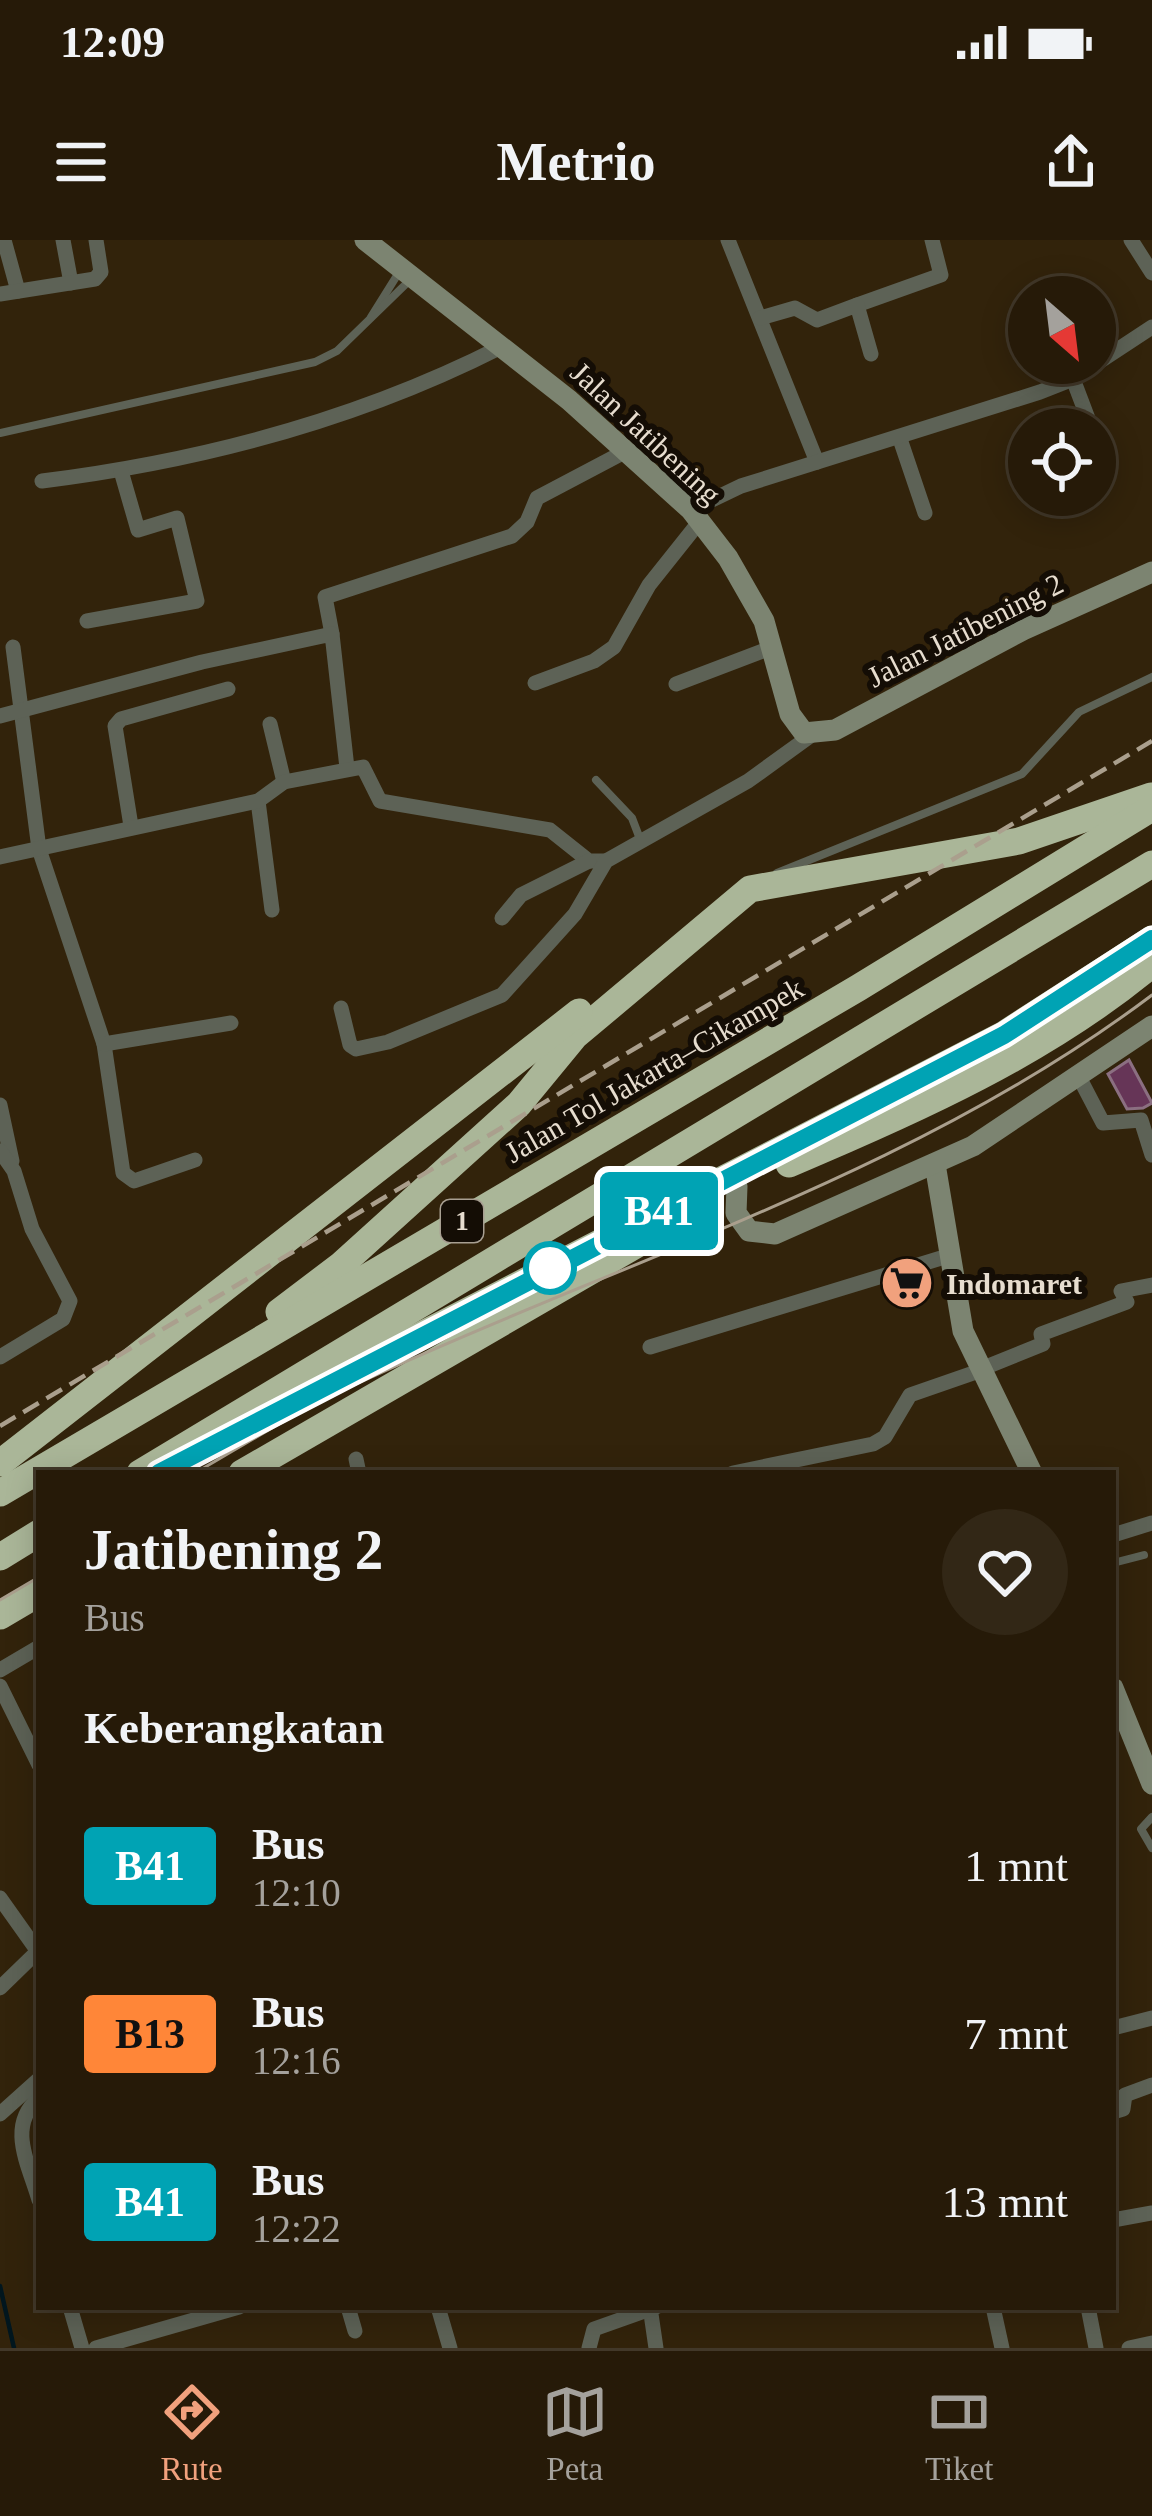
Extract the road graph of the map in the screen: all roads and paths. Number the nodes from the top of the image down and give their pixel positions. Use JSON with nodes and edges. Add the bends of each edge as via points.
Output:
{"nodes":[{"id":1,"x":4,"y":240,"type":"edge"},
{"id":2,"x":63,"y":240,"type":"edge"},
{"id":3,"x":96,"y":240,"type":"edge"},
{"id":4,"x":365,"y":240,"type":"edge"},
{"id":5,"x":728,"y":240,"type":"edge"},
{"id":6,"x":932,"y":240,"type":"edge"},
{"id":7,"x":1134,"y":241,"type":"edge"},
{"id":8,"x":407,"y":273,"type":"junction"},
{"id":9,"x":1152,"y":273,"type":"edge"},
{"id":10,"x":71,"y":283,"type":"junction"},
{"id":11,"x":18,"y":291,"type":"junction"},
{"id":12,"x":0,"y":295,"type":"edge"},
{"id":13,"x":857,"y":305,"type":"junction"},
{"id":14,"x":760,"y":319,"type":"junction"},
{"id":15,"x":368,"y":324,"type":"junction"},
{"id":16,"x":1152,"y":327,"type":"edge"},
{"id":17,"x":501,"y":347,"type":"junction"},
{"id":18,"x":1116,"y":351,"type":"edge"},
{"id":19,"x":871,"y":354,"type":"dead end"},
{"id":20,"x":1059,"y":384,"type":"edge"},
{"id":21,"x":0,"y":433,"type":"edge"},
{"id":22,"x":900,"y":439,"type":"junction"},
{"id":23,"x":628,"y":449,"type":"junction"},
{"id":24,"x":817,"y":461,"type":"junction"},
{"id":25,"x":121,"y":471,"type":"junction"},
{"id":26,"x":42,"y":481,"type":"dead end"},
{"id":27,"x":925,"y":513,"type":"dead end"},
{"id":28,"x":696,"y":515,"type":"junction"},
{"id":29,"x":1152,"y":572,"type":"edge"},
{"id":30,"x":87,"y":621,"type":"dead end"},
{"id":31,"x":332,"y":634,"type":"junction"},
{"id":32,"x":13,"y":647,"type":"dead end"},
{"id":33,"x":773,"y":647,"type":"junction"},
{"id":34,"x":1152,"y":677,"type":"edge"},
{"id":35,"x":535,"y":683,"type":"dead end"},
{"id":36,"x":676,"y":684,"type":"dead end"},
{"id":37,"x":228,"y":689,"type":"dead end"},
{"id":38,"x":20,"y":713,"type":"junction"},
{"id":39,"x":0,"y":716,"type":"edge"},
{"id":40,"x":270,"y":724,"type":"dead end"},
{"id":41,"x":808,"y":733,"type":"junction"},
{"id":42,"x":346,"y":768,"type":"junction"},
{"id":43,"x":596,"y":780,"type":"dead end"},
{"id":44,"x":284,"y":782,"type":"junction"},
{"id":45,"x":1152,"y":796,"type":"edge"},
{"id":46,"x":258,"y":801,"type":"junction"},
{"id":47,"x":1152,"y":808,"type":"edge"},
{"id":48,"x":131,"y":826,"type":"junction"},
{"id":49,"x":640,"y":841,"type":"junction"},
{"id":50,"x":39,"y":849,"type":"junction"},
{"id":51,"x":0,"y":857,"type":"edge"},
{"id":52,"x":598,"y":861,"type":"junction"},
{"id":53,"x":1152,"y":864,"type":"edge"},
{"id":54,"x":750,"y":889,"type":"junction"},
{"id":55,"x":272,"y":910,"type":"dead end"},
{"id":56,"x":502,"y":918,"type":"dead end"},
{"id":57,"x":701,"y":928,"type":"junction"},
{"id":58,"x":1152,"y":939,"type":"edge"},
{"id":59,"x":1152,"y":964,"type":"edge"},
{"id":60,"x":341,"y":1008,"type":"dead end"},
{"id":61,"x":231,"y":1023,"type":"dead end"},
{"id":62,"x":1149,"y":1034,"type":"edge"},
{"id":63,"x":104,"y":1044,"type":"junction"},
{"id":64,"x":1079,"y":1077,"type":"junction"},
{"id":65,"x":0,"y":1105,"type":"edge"},
{"id":66,"x":0,"y":1151,"type":"edge"},
{"id":67,"x":1152,"y":1155,"type":"edge"},
{"id":68,"x":195,"y":1160,"type":"dead end"},
{"id":69,"x":935,"y":1164,"type":"junction"},
{"id":70,"x":14,"y":1171,"type":"junction"},
{"id":71,"x":736,"y":1186,"type":"junction"},
{"id":72,"x":951,"y":1255,"type":"junction"},
{"id":73,"x":1152,"y":1285,"type":"edge"},
{"id":74,"x":650,"y":1347,"type":"dead end"},
{"id":75,"x":0,"y":1357,"type":"edge"},
{"id":76,"x":986,"y":1368,"type":"junction"},
{"id":77,"x":66,"y":1454,"type":"junction"},
{"id":78,"x":0,"y":1463,"type":"edge"},
{"id":79,"x":787,"y":1468,"type":"edge"},
{"id":80,"x":39,"y":1470,"type":"edge"},
{"id":81,"x":145,"y":1470,"type":"edge"},
{"id":82,"x":166,"y":1470,"type":"edge"},
{"id":83,"x":247,"y":1470,"type":"edge"},
{"id":84,"x":1031,"y":1470,"type":"edge"},
{"id":85,"x":36,"y":1472,"type":"edge"},
{"id":86,"x":0,"y":1493,"type":"edge"},
{"id":87,"x":1152,"y":1523,"type":"edge"},
{"id":88,"x":1116,"y":1534,"type":"edge"},
{"id":89,"x":36,"y":1538,"type":"edge"},
{"id":90,"x":1144,"y":1555,"type":"dead end"},
{"id":91,"x":0,"y":1559,"type":"edge"},
{"id":92,"x":1116,"y":1562,"type":"edge"},
{"id":93,"x":36,"y":1595,"type":"edge"},
{"id":94,"x":0,"y":1616,"type":"edge"},
{"id":95,"x":36,"y":1649,"type":"edge"},
{"id":96,"x":0,"y":1670,"type":"edge"},
{"id":97,"x":0,"y":1686,"type":"edge"},
{"id":98,"x":1116,"y":1695,"type":"edge"},
{"id":99,"x":36,"y":1759,"type":"edge"},
{"id":100,"x":1152,"y":1784,"type":"edge"},
{"id":101,"x":1152,"y":1817,"type":"edge"},
{"id":102,"x":1152,"y":1848,"type":"edge"},
{"id":103,"x":0,"y":1898,"type":"edge"},
{"id":104,"x":36,"y":1944,"type":"edge"},
{"id":105,"x":36,"y":1946,"type":"edge"},
{"id":106,"x":0,"y":1988,"type":"edge"},
{"id":107,"x":1152,"y":2018,"type":"edge"},
{"id":108,"x":1116,"y":2027,"type":"edge"},
{"id":109,"x":36,"y":2082,"type":"edge"},
{"id":110,"x":1152,"y":2085,"type":"edge"},
{"id":111,"x":36,"y":2101,"type":"edge"},
{"id":112,"x":1116,"y":2111,"type":"edge"},
{"id":113,"x":0,"y":2114,"type":"edge"},
{"id":114,"x":36,"y":2189,"type":"edge"},
{"id":115,"x":1152,"y":2213,"type":"edge"},
{"id":116,"x":1116,"y":2220,"type":"edge"},
{"id":117,"x":71,"y":2310,"type":"edge"},
{"id":118,"x":163,"y":2310,"type":"edge"},
{"id":119,"x":229,"y":2310,"type":"edge"},
{"id":120,"x":349,"y":2310,"type":"edge"},
{"id":121,"x":439,"y":2310,"type":"edge"},
{"id":122,"x":644,"y":2310,"type":"edge"},
{"id":123,"x":652,"y":2310,"type":"edge"},
{"id":124,"x":994,"y":2310,"type":"edge"},
{"id":125,"x":1089,"y":2310,"type":"edge"},
{"id":126,"x":168,"y":2328,"type":"junction"},
{"id":127,"x":355,"y":2331,"type":"dead end"},
{"id":128,"x":1152,"y":2343,"type":"edge"},
{"id":129,"x":82,"y":2348,"type":"edge"},
{"id":130,"x":96,"y":2348,"type":"edge"},
{"id":131,"x":450,"y":2348,"type":"edge"},
{"id":132,"x":589,"y":2348,"type":"edge"},
{"id":133,"x":656,"y":2348,"type":"edge"},
{"id":134,"x":1002,"y":2348,"type":"edge"},
{"id":135,"x":1096,"y":2348,"type":"edge"},
{"id":136,"x":1129,"y":2348,"type":"edge"}],
"edges":[{"from":1,"to":11,"type":"street"},
{"from":2,"to":10,"type":"street"},
{"from":3,"to":10,"type":"street","via":[[101,272]]},
{"from":4,"to":8,"type":"main road","name":"Jalan Jatibening"},
{"from":5,"to":14,"type":"street"},
{"from":6,"to":13,"type":"street","via":[[941,274]]},
{"from":7,"to":9,"type":"street"},
{"from":8,"to":15,"type":"lane"},
{"from":8,"to":15,"type":"lane"},
{"from":8,"to":17,"type":"main road","name":"Jalan Jatibening"},
{"from":10,"to":11,"type":"street"},
{"from":11,"to":12,"type":"street"},
{"from":13,"to":14,"type":"street","via":[[817,320],[795,308]]},
{"from":13,"to":19,"type":"street"},
{"from":14,"to":24,"type":"street"},
{"from":15,"to":21,"type":"lane","via":[[315,362]]},
{"from":16,"to":18,"type":"street"},
{"from":17,"to":23,"type":"main road","name":"Jalan Jatibening"},
{"from":17,"to":25,"type":"street","via":[[360,410]]},
{"from":20,"to":22,"type":"street"},
{"from":22,"to":24,"type":"street"},
{"from":22,"to":27,"type":"street"},
{"from":23,"to":28,"type":"main road","name":"Jalan Jatibening"},
{"from":23,"to":31,"type":"street","via":[[537,498],[512,536],[323,602]]},
{"from":24,"to":28,"type":"street","via":[[741,486]]},
{"from":25,"to":26,"type":"street"},
{"from":25,"to":30,"type":"street","via":[[138,530],[177,518],[196,602]]},
{"from":28,"to":33,"type":"main road","name":"Jalan Jatibening","via":[[749,592]]},
{"from":28,"to":35,"type":"street","via":[[614,647]]},
{"from":29,"to":41,"type":"main road","name":"Jalan Jatibening 2","via":[[1013,635],[872,713]]},
{"from":31,"to":38,"type":"street"},
{"from":31,"to":42,"type":"street"},
{"from":32,"to":38,"type":"street"},
{"from":33,"to":36,"type":"street"},
{"from":33,"to":41,"type":"main road","name":"Jalan Jatibening","via":[[790,714]]},
{"from":34,"to":54,"type":"lane","via":[[1079,712],[1022,774],[793,863]]},
{"from":37,"to":48,"type":"street","via":[[115,726]]},
{"from":38,"to":39,"type":"street"},
{"from":38,"to":50,"type":"street"},
{"from":40,"to":44,"type":"street"},
{"from":41,"to":49,"type":"street","via":[[748,781]]},
{"from":42,"to":44,"type":"street"},
{"from":42,"to":52,"type":"street","via":[[362,767],[380,801],[550,830]]},
{"from":43,"to":49,"type":"lane","via":[[632,818]]},
{"from":44,"to":46,"type":"street"},
{"from":45,"to":54,"type":"highway","via":[[1019,841]]},
{"from":46,"to":48,"type":"street"},
{"from":46,"to":55,"type":"street"},
{"from":47,"to":77,"type":"highway","name":"Jalan Tol Jakarta–Cikampek","number":"1"},
{"from":48,"to":50,"type":"street"},
{"from":49,"to":52,"type":"street"},
{"from":50,"to":51,"type":"street"},
{"from":50,"to":63,"type":"street"},
{"from":52,"to":56,"type":"street","via":[[521,895]]},
{"from":52,"to":60,"type":"street","via":[[567,924],[502,995],[356,1049]]},
{"from":53,"to":81,"type":"highway","number":"1"},
{"from":54,"to":57,"type":"highway"},
{"from":57,"to":77,"type":"highway","via":[[574,1036],[519,1104],[341,1265]]},
{"from":57,"to":78,"type":"highway","via":[[620,980]]},
{"from":58,"to":82,"type":"highway","via":[[985,1045]]},
{"from":59,"to":71,"type":"highway","via":[[1015,1056],[886,1124]]},
{"from":61,"to":63,"type":"street"},
{"from":62,"to":64,"type":"main road"},
{"from":63,"to":68,"type":"street","via":[[124,1173],[134,1181]]},
{"from":64,"to":67,"type":"street","via":[[1102,1123],[1141,1120]]},
{"from":64,"to":69,"type":"main road"},
{"from":65,"to":70,"type":"street"},
{"from":66,"to":70,"type":"street"},
{"from":69,"to":71,"type":"main road","via":[[775,1234],[749,1231],[736,1213]]},
{"from":69,"to":72,"type":"main road"},
{"from":70,"to":75,"type":"street","via":[[32,1229],[70,1301],[63,1319]]},
{"from":71,"to":83,"type":"highway"},
{"from":72,"to":74,"type":"street"},
{"from":72,"to":76,"type":"main road","via":[[963,1330]]},
{"from":73,"to":76,"type":"street","via":[[1121,1292],[1126,1302],[1041,1334],[1043,1344]]},
{"from":76,"to":79,"type":"street","via":[[910,1395],[873,1444]]},
{"from":76,"to":84,"type":"main road"},
{"from":77,"to":80,"type":"highway","name":"Jalan Tol Jakarta–Cikampek","number":"1"},
{"from":85,"to":86,"type":"highway","name":"Jalan Tol Jakarta–Cikampek","number":"1"},
{"from":87,"to":88,"type":"street"},
{"from":89,"to":91,"type":"highway"},
{"from":90,"to":92,"type":"lane"},
{"from":93,"to":94,"type":"highway"},
{"from":95,"to":96,"type":"street"},
{"from":97,"to":99,"type":"street"},
{"from":98,"to":100,"type":"main road"},
{"from":101,"to":102,"type":"lane","via":[[1142,1829]]},
{"from":103,"to":104,"type":"street"},
{"from":105,"to":106,"type":"street"},
{"from":107,"to":108,"type":"street"},
{"from":109,"to":113,"type":"street"},
{"from":110,"to":112,"type":"street","via":[[1125,2095]]},
{"from":111,"to":114,"type":"street","via":[[20,2131]]},
{"from":115,"to":116,"type":"street"},
{"from":117,"to":129,"type":"street"},
{"from":118,"to":126,"type":"street"},
{"from":119,"to":126,"type":"street"},
{"from":120,"to":127,"type":"street"},
{"from":121,"to":131,"type":"street"},
{"from":122,"to":132,"type":"street","via":[[594,2329]]},
{"from":123,"to":133,"type":"street"},
{"from":124,"to":134,"type":"street"},
{"from":125,"to":135,"type":"street"},
{"from":126,"to":130,"type":"street"},
{"from":128,"to":136,"type":"street"}]}
